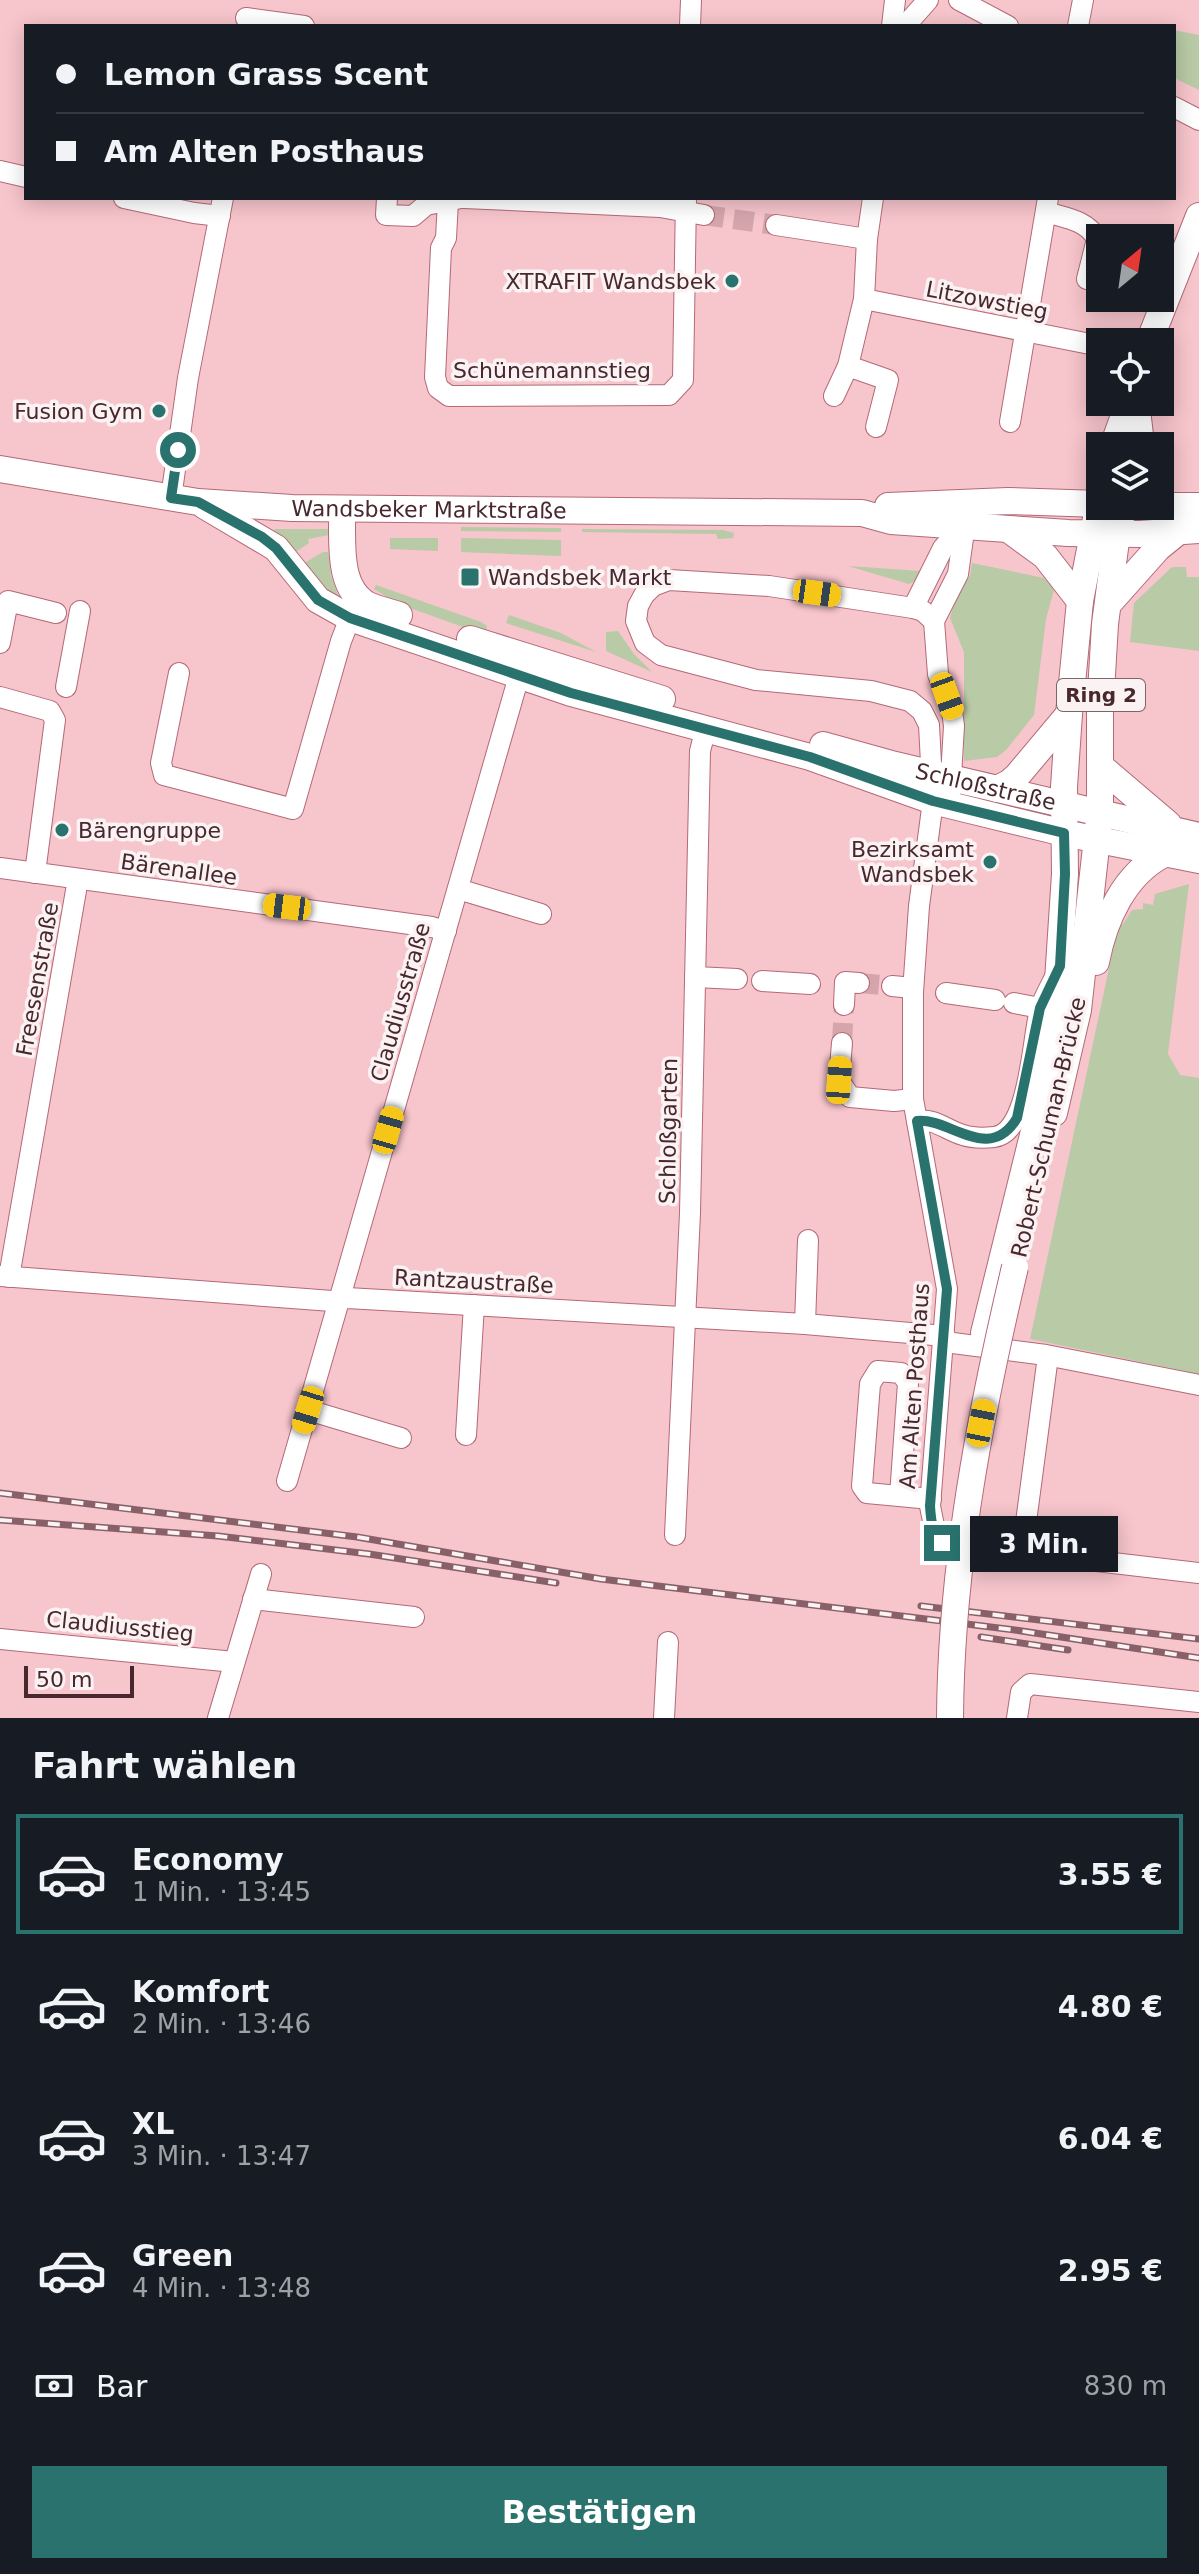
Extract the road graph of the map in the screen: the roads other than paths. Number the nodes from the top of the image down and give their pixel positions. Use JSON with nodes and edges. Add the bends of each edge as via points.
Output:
{"nodes":[{"id":1,"x":691,"y":0,"type":"edge"},
{"id":2,"x":895,"y":0,"type":"edge"},
{"id":3,"x":928,"y":0,"type":"edge"},
{"id":4,"x":959,"y":0,"type":"edge"},
{"id":5,"x":1083,"y":0,"type":"edge"},
{"id":6,"x":247,"y":15,"type":"edge"},
{"id":7,"x":294,"y":24,"type":"edge"},
{"id":8,"x":690,"y":24,"type":"edge"},
{"id":9,"x":892,"y":24,"type":"edge"},
{"id":10,"x":907,"y":24,"type":"edge"},
{"id":11,"x":1004,"y":24,"type":"edge"},
{"id":12,"x":1078,"y":24,"type":"edge"},
{"id":13,"x":1176,"y":108,"type":"edge"},
{"id":14,"x":1199,"y":120,"type":"edge"},
{"id":15,"x":0,"y":171,"type":"edge"},
{"id":16,"x":24,"y":177,"type":"edge"},
{"id":17,"x":133,"y":200,"type":"edge"},
{"id":18,"x":448,"y":200,"type":"edge"},
{"id":19,"x":452,"y":200,"type":"edge"},
{"id":20,"x":478,"y":200,"type":"edge"},
{"id":21,"x":873,"y":200,"type":"edge"},
{"id":22,"x":1047,"y":205,"type":"edge"},
{"id":23,"x":221,"y":207,"type":"edge"},
{"id":24,"x":387,"y":207,"type":"edge"},
{"id":25,"x":692,"y":209,"type":"edge"},
{"id":26,"x":413,"y":216,"type":"junction"},
{"id":27,"x":1199,"y":216,"type":"edge"},
{"id":28,"x":776,"y":225,"type":"tunnel mouth"},
{"id":29,"x":1086,"y":225,"type":"edge"},
{"id":30,"x":867,"y":239,"type":"junction"},
{"id":31,"x":441,"y":248,"type":"junction"},
{"id":32,"x":864,"y":299,"type":"junction"},
{"id":33,"x":1155,"y":328,"type":"edge"},
{"id":34,"x":1025,"y":332,"type":"junction"},
{"id":35,"x":1086,"y":343,"type":"edge"},
{"id":36,"x":848,"y":366,"type":"junction"},
{"id":37,"x":834,"y":396,"type":"dead end"},
{"id":38,"x":1010,"y":422,"type":"dead end"},
{"id":39,"x":876,"y":427,"type":"dead end"},
{"id":40,"x":0,"y":469,"type":"edge"},
{"id":41,"x":171,"y":498,"type":"junction"},
{"id":42,"x":198,"y":502,"type":"junction"},
{"id":43,"x":990,"y":502,"type":"junction"},
{"id":44,"x":1086,"y":503,"type":"edge"},
{"id":45,"x":1174,"y":506,"type":"edge"},
{"id":46,"x":1199,"y":506,"type":"edge"},
{"id":47,"x":342,"y":509,"type":"junction"},
{"id":48,"x":862,"y":513,"type":"junction"},
{"id":49,"x":1105,"y":520,"type":"edge"},
{"id":50,"x":891,"y":521,"type":"junction"},
{"id":51,"x":965,"y":524,"type":"junction"},
{"id":52,"x":1005,"y":528,"type":"junction"},
{"id":53,"x":1189,"y":530,"type":"edge"},
{"id":54,"x":1104,"y":533,"type":"junction"},
{"id":55,"x":954,"y":547,"type":"junction"},
{"id":56,"x":1080,"y":601,"type":"junction"},
{"id":57,"x":1109,"y":603,"type":"junction"},
{"id":58,"x":913,"y":608,"type":"junction"},
{"id":59,"x":80,"y":611,"type":"dead end"},
{"id":60,"x":56,"y":613,"type":"dead end"},
{"id":61,"x":350,"y":618,"type":"junction"},
{"id":62,"x":934,"y":621,"type":"junction"},
{"id":63,"x":0,"y":643,"type":"edge"},
{"id":64,"x":506,"y":651,"type":"junction"},
{"id":65,"x":554,"y":666,"type":"junction"},
{"id":66,"x":179,"y":673,"type":"dead end"},
{"id":67,"x":519,"y":676,"type":"junction"},
{"id":68,"x":939,"y":678,"type":"junction"},
{"id":69,"x":66,"y":687,"type":"dead end"},
{"id":70,"x":0,"y":697,"type":"edge"},
{"id":71,"x":910,"y":701,"type":"junction"},
{"id":72,"x":1069,"y":714,"type":"junction"},
{"id":73,"x":703,"y":740,"type":"junction"},
{"id":74,"x":1100,"y":766,"type":"junction"},
{"id":75,"x":932,"y":773,"type":"junction"},
{"id":76,"x":997,"y":789,"type":"junction"},
{"id":77,"x":1064,"y":802,"type":"junction"},
{"id":78,"x":945,"y":804,"type":"junction"},
{"id":79,"x":1100,"y":811,"type":"junction"},
{"id":80,"x":1173,"y":829,"type":"junction"},
{"id":81,"x":1064,"y":833,"type":"junction"},
{"id":82,"x":1199,"y":836,"type":"edge"},
{"id":83,"x":1097,"y":840,"type":"junction"},
{"id":84,"x":1164,"y":854,"type":"junction"},
{"id":85,"x":1199,"y":860,"type":"edge"},
{"id":86,"x":0,"y":868,"type":"edge"},
{"id":87,"x":35,"y":873,"type":"junction"},
{"id":88,"x":78,"y":879,"type":"junction"},
{"id":89,"x":458,"y":889,"type":"junction"},
{"id":90,"x":541,"y":914,"type":"dead end"},
{"id":91,"x":446,"y":931,"type":"junction"},
{"id":92,"x":1060,"y":966,"type":"junction"},
{"id":93,"x":695,"y":977,"type":"junction"},
{"id":94,"x":737,"y":979,"type":"dead end"},
{"id":95,"x":762,"y":981,"type":"dead end"},
{"id":96,"x":859,"y":983,"type":"dead end"},
{"id":97,"x":810,"y":984,"type":"dead end"},
{"id":98,"x":919,"y":990,"type":"junction"},
{"id":99,"x":844,"y":1005,"type":"tunnel mouth"},
{"id":100,"x":1040,"y":1008,"type":"junction"},
{"id":101,"x":1078,"y":1010,"type":"junction"},
{"id":102,"x":842,"y":1043,"type":"tunnel mouth"},
{"id":103,"x":913,"y":1099,"type":"junction"},
{"id":104,"x":917,"y":1121,"type":"junction"},
{"id":105,"x":808,"y":1240,"type":"dead end"},
{"id":106,"x":1008,"y":1265,"type":"junction"},
{"id":107,"x":5,"y":1276,"type":"edge"},
{"id":108,"x":339,"y":1299,"type":"junction"},
{"id":109,"x":474,"y":1305,"type":"junction"},
{"id":110,"x":684,"y":1317,"type":"junction"},
{"id":111,"x":805,"y":1324,"type":"junction"},
{"id":112,"x":945,"y":1339,"type":"junction"},
{"id":113,"x":1048,"y":1356,"type":"junction"},
{"id":114,"x":1199,"y":1385,"type":"edge"},
{"id":115,"x":308,"y":1410,"type":"junction"},
{"id":116,"x":466,"y":1435,"type":"dead end"},
{"id":117,"x":401,"y":1438,"type":"dead end"},
{"id":118,"x":287,"y":1481,"type":"dead end"},
{"id":119,"x":900,"y":1496,"type":"junction"},
{"id":120,"x":931,"y":1499,"type":"junction"},
{"id":121,"x":675,"y":1535,"type":"dead end"},
{"id":122,"x":1045,"y":1555,"type":"junction"},
{"id":123,"x":1199,"y":1573,"type":"edge"},
{"id":124,"x":261,"y":1574,"type":"dead end"},
{"id":125,"x":253,"y":1599,"type":"junction"},
{"id":126,"x":414,"y":1617,"type":"dead end"},
{"id":127,"x":0,"y":1639,"type":"edge"},
{"id":128,"x":668,"y":1642,"type":"dead end"},
{"id":129,"x":234,"y":1662,"type":"junction"},
{"id":130,"x":1199,"y":1702,"type":"edge"},
{"id":131,"x":218,"y":1718,"type":"edge"},
{"id":132,"x":664,"y":1718,"type":"edge"},
{"id":133,"x":935,"y":1718,"type":"edge"},
{"id":134,"x":950,"y":1718,"type":"edge"},
{"id":135,"x":1017,"y":1718,"type":"edge"}],
"edges":[{"from":1,"to":8,"type":"street"},
{"from":2,"to":9,"type":"street"},
{"from":3,"to":10,"type":"street"},
{"from":4,"to":11,"type":"street"},
{"from":5,"to":12,"type":"street"},
{"from":6,"to":7,"type":"street"},
{"from":13,"to":14,"type":"street"},
{"from":15,"to":16,"type":"street"},
{"from":17,"to":23,"type":"street","via":[[194,213]]},
{"from":18,"to":26,"type":"street","via":[[426,205]]},
{"from":19,"to":31,"type":"street","name":"Schünemannstieg"},
{"from":20,"to":25,"type":"street"},
{"from":21,"to":30,"type":"street"},
{"from":22,"to":29,"type":"street"},
{"from":22,"to":34,"type":"street"},
{"from":23,"to":41,"type":"street"},
{"from":24,"to":26,"type":"street"},
{"from":25,"to":31,"type":"street","name":"Schünemannstieg","via":[[683,380],[669,395],[449,396],[438,388],[435,377]]},
{"from":26,"to":31,"type":"street","via":[[432,223]]},
{"from":27,"to":33,"type":"main road"},
{"from":28,"to":30,"type":"street"},
{"from":30,"to":32,"type":"street"},
{"from":32,"to":34,"type":"street","name":"Litzowstieg"},
{"from":32,"to":36,"type":"street"},
{"from":34,"to":35,"type":"street","name":"Litzowstieg"},
{"from":34,"to":38,"type":"street"},
{"from":36,"to":37,"type":"street"},
{"from":36,"to":39,"type":"street","via":[[888,380]]},
{"from":40,"to":41,"type":"main road","name":"Wandsbeker Marktstraße"},
{"from":41,"to":42,"type":"main road","name":"Wandsbeker Marktstraße"},
{"from":42,"to":47,"type":"main road","name":"Wandsbeker Marktstraße"},
{"from":42,"to":61,"type":"main road","name":"Schloßstraße","via":[[262,537],[318,600]]},
{"from":43,"to":44,"type":"main road","name":"Wandsbeker Marktstraße"},
{"from":43,"to":48,"type":"main road","name":"Wandsbeker Marktstraße","via":[[893,504]]},
{"from":43,"to":51,"type":"street"},
{"from":45,"to":46,"type":"main road"},
{"from":47,"to":48,"type":"main road","name":"Wandsbeker Marktstraße"},
{"from":47,"to":64,"type":"main road","name":"Schloßstraße","via":[[346,573],[362,600]]},
{"from":48,"to":50,"type":"main road","name":"Wandsbeker Marktstraße"},
{"from":49,"to":54,"type":"main road","number":"Ring 2"},
{"from":50,"to":51,"type":"main road","name":"Wandsbeker Marktstraße"},
{"from":50,"to":55,"type":"street"},
{"from":51,"to":52,"type":"main road","name":"Wandsbeker Marktstraße"},
{"from":51,"to":55,"type":"street"},
{"from":52,"to":54,"type":"main road","name":"Wandsbeker Marktstraße"},
{"from":52,"to":56,"type":"main road","via":[[1045,556]]},
{"from":53,"to":54,"type":"main road","name":"Wandsbeker Marktstraße"},
{"from":53,"to":57,"type":"main road","via":[[1158,548]]},
{"from":54,"to":56,"type":"main road","name":"Robert-Schuman-Brücke","number":"Ring 2"},
{"from":54,"to":57,"type":"main road","name":"Robert-Schuman-Brücke","number":"Ring 2"},
{"from":55,"to":58,"type":"street"},
{"from":55,"to":62,"type":"street","via":[[958,574]]},
{"from":56,"to":57,"type":"street"},
{"from":56,"to":72,"type":"main road","name":"Robert-Schuman-Brücke","number":"Ring 2"},
{"from":57,"to":74,"type":"main road","name":"Robert-Schuman-Brücke","number":"Ring 2"},
{"from":58,"to":62,"type":"street"},
{"from":58,"to":71,"type":"street","via":[[769,586],[669,580],[644,595],[636,621],[645,643],[667,657],[756,680],[871,691]]},
{"from":59,"to":69,"type":"street"},
{"from":60,"to":63,"type":"street","via":[[8,601]]},
{"from":61,"to":66,"type":"street","via":[[293,809],[164,775],[161,763]]},
{"from":61,"to":67,"type":"main road","name":"Schloßstraße"},
{"from":62,"to":68,"type":"street"},
{"from":64,"to":65,"type":"main road","name":"Schloßstraße"},
{"from":64,"to":67,"type":"main road"},
{"from":65,"to":67,"type":"main road","via":[[533,667]]},
{"from":65,"to":75,"type":"main road","name":"Schloßstraße"},
{"from":67,"to":73,"type":"main road","name":"Schloßstraße"},
{"from":67,"to":89,"type":"street","name":"Claudiusstraße"},
{"from":68,"to":71,"type":"street","via":[[926,695]]},
{"from":68,"to":75,"type":"street","via":[[952,711],[954,747]]},
{"from":70,"to":87,"type":"street","via":[[50,711],[55,720]]},
{"from":71,"to":75,"type":"street","via":[[929,725]]},
{"from":72,"to":76,"type":"main road","via":[[1017,776]]},
{"from":72,"to":77,"type":"main road","name":"Robert-Schuman-Brücke","number":"Ring 2"},
{"from":73,"to":78,"type":"main road","name":"Schloßstraße","via":[[810,757]]},
{"from":73,"to":93,"type":"street","name":"Schloßgarten"},
{"from":74,"to":79,"type":"main road","name":"Robert-Schuman-Brücke","number":"Ring 2"},
{"from":74,"to":80,"type":"main road"},
{"from":75,"to":76,"type":"main road","name":"Schloßstraße"},
{"from":75,"to":78,"type":"street"},
{"from":75,"to":78,"type":"street","name":"Am Alten Posthaus","via":[[950,794]]},
{"from":76,"to":77,"type":"main road","name":"Schloßstraße"},
{"from":77,"to":79,"type":"main road","name":"Schloßstraße"},
{"from":77,"to":81,"type":"main road","name":"Robert-Schuman-Brücke","number":"Ring 2"},
{"from":78,"to":81,"type":"main road","name":"Schloßstraße"},
{"from":78,"to":98,"type":"street","name":"Am Alten Posthaus","via":[[919,906]]},
{"from":79,"to":80,"type":"main road","name":"Schloßstraße"},
{"from":79,"to":83,"type":"main road","name":"Robert-Schuman-Brücke","number":"Ring 2"},
{"from":80,"to":82,"type":"main road","name":"Schloßstraße"},
{"from":81,"to":83,"type":"main road","name":"Schloßstraße"},
{"from":81,"to":92,"type":"main road","name":"Robert-Schuman-Brücke","number":"Ring 2"},
{"from":83,"to":84,"type":"main road","name":"Schloßstraße"},
{"from":83,"to":101,"type":"main road","name":"Robert-Schuman-Brücke","number":"Ring 2"},
{"from":84,"to":85,"type":"main road","name":"Schloßstraße"},
{"from":84,"to":101,"type":"main road","via":[[1146,865],[1117,902],[1100,943],[1091,986]]},
{"from":86,"to":87,"type":"street","name":"Bärenallee"},
{"from":87,"to":88,"type":"street","name":"Bärenallee"},
{"from":88,"to":91,"type":"street","name":"Bärenallee"},
{"from":88,"to":107,"type":"street","name":"Freesenstraße"},
{"from":89,"to":90,"type":"street"},
{"from":89,"to":91,"type":"street","name":"Claudiusstraße"},
{"from":91,"to":108,"type":"street","name":"Claudiusstraße"},
{"from":92,"to":100,"type":"street"},
{"from":92,"to":106,"type":"main road","name":"Robert-Schuman-Brücke","number":"Ring 2"},
{"from":93,"to":94,"type":"street"},
{"from":93,"to":110,"type":"street","name":"Schloßgarten"},
{"from":95,"to":97,"type":"street"},
{"from":96,"to":99,"type":"street","via":[[845,982]]},
{"from":98,"to":100,"type":"street"},
{"from":98,"to":103,"type":"street","name":"Am Alten Posthaus"},
{"from":100,"to":104,"type":"street","via":[[1020,1113],[1010,1129],[997,1137],[961,1135],[932,1121]]},
{"from":101,"to":106,"type":"main road","name":"Robert-Schuman-Brücke","number":"Ring 2"},
{"from":102,"to":103,"type":"street","via":[[839,1080],[850,1097]]},
{"from":103,"to":104,"type":"street","name":"Am Alten Posthaus"},
{"from":104,"to":112,"type":"street","name":"Am Alten Posthaus","via":[[944,1262]]},
{"from":105,"to":111,"type":"street"},
{"from":106,"to":133,"type":"main road","name":"Robert-Schuman-Brücke","number":"Ring 2","via":[[958,1467],[942,1592]]},
{"from":106,"to":134,"type":"main road","name":"Robert-Schuman-Brücke","number":"Ring 2","bridge":true,"via":[[964,1528]]},
{"from":107,"to":108,"type":"street","name":"Rantzaustraße"},
{"from":108,"to":109,"type":"street","name":"Rantzaustraße"},
{"from":108,"to":115,"type":"street","name":"Claudiusstraße"},
{"from":109,"to":110,"type":"street","name":"Rantzaustraße"},
{"from":109,"to":116,"type":"street"},
{"from":110,"to":111,"type":"street","name":"Rantzaustraße"},
{"from":110,"to":121,"type":"street","name":"Schloßgarten"},
{"from":111,"to":112,"type":"street","name":"Rantzaustraße"},
{"from":112,"to":113,"type":"street","name":"Rantzaustraße"},
{"from":112,"to":120,"type":"street","name":"Am Alten Posthaus"},
{"from":113,"to":114,"type":"street","name":"Rantzaustraße"},
{"from":113,"to":122,"type":"street","via":[[1026,1522],[1045,1535]]},
{"from":115,"to":117,"type":"street"},
{"from":115,"to":118,"type":"street","name":"Claudiusstraße"},
{"from":119,"to":119,"type":"street","via":[[867,1493],[862,1486],[870,1384],[878,1371],[901,1373],[908,1383]]},
{"from":119,"to":120,"type":"street"},
{"from":120,"to":122,"type":"street","name":"Am Alten Posthaus","via":[[932,1525],[942,1543],[965,1550]]},
{"from":122,"to":123,"type":"street"},
{"from":124,"to":125,"type":"street"},
{"from":125,"to":126,"type":"street"},
{"from":125,"to":129,"type":"street"},
{"from":127,"to":129,"type":"street","name":"Claudiusstieg"},
{"from":128,"to":132,"type":"street"},
{"from":129,"to":131,"type":"street"},
{"from":130,"to":135,"type":"street","via":[[1030,1684],[1021,1692]]}]}
